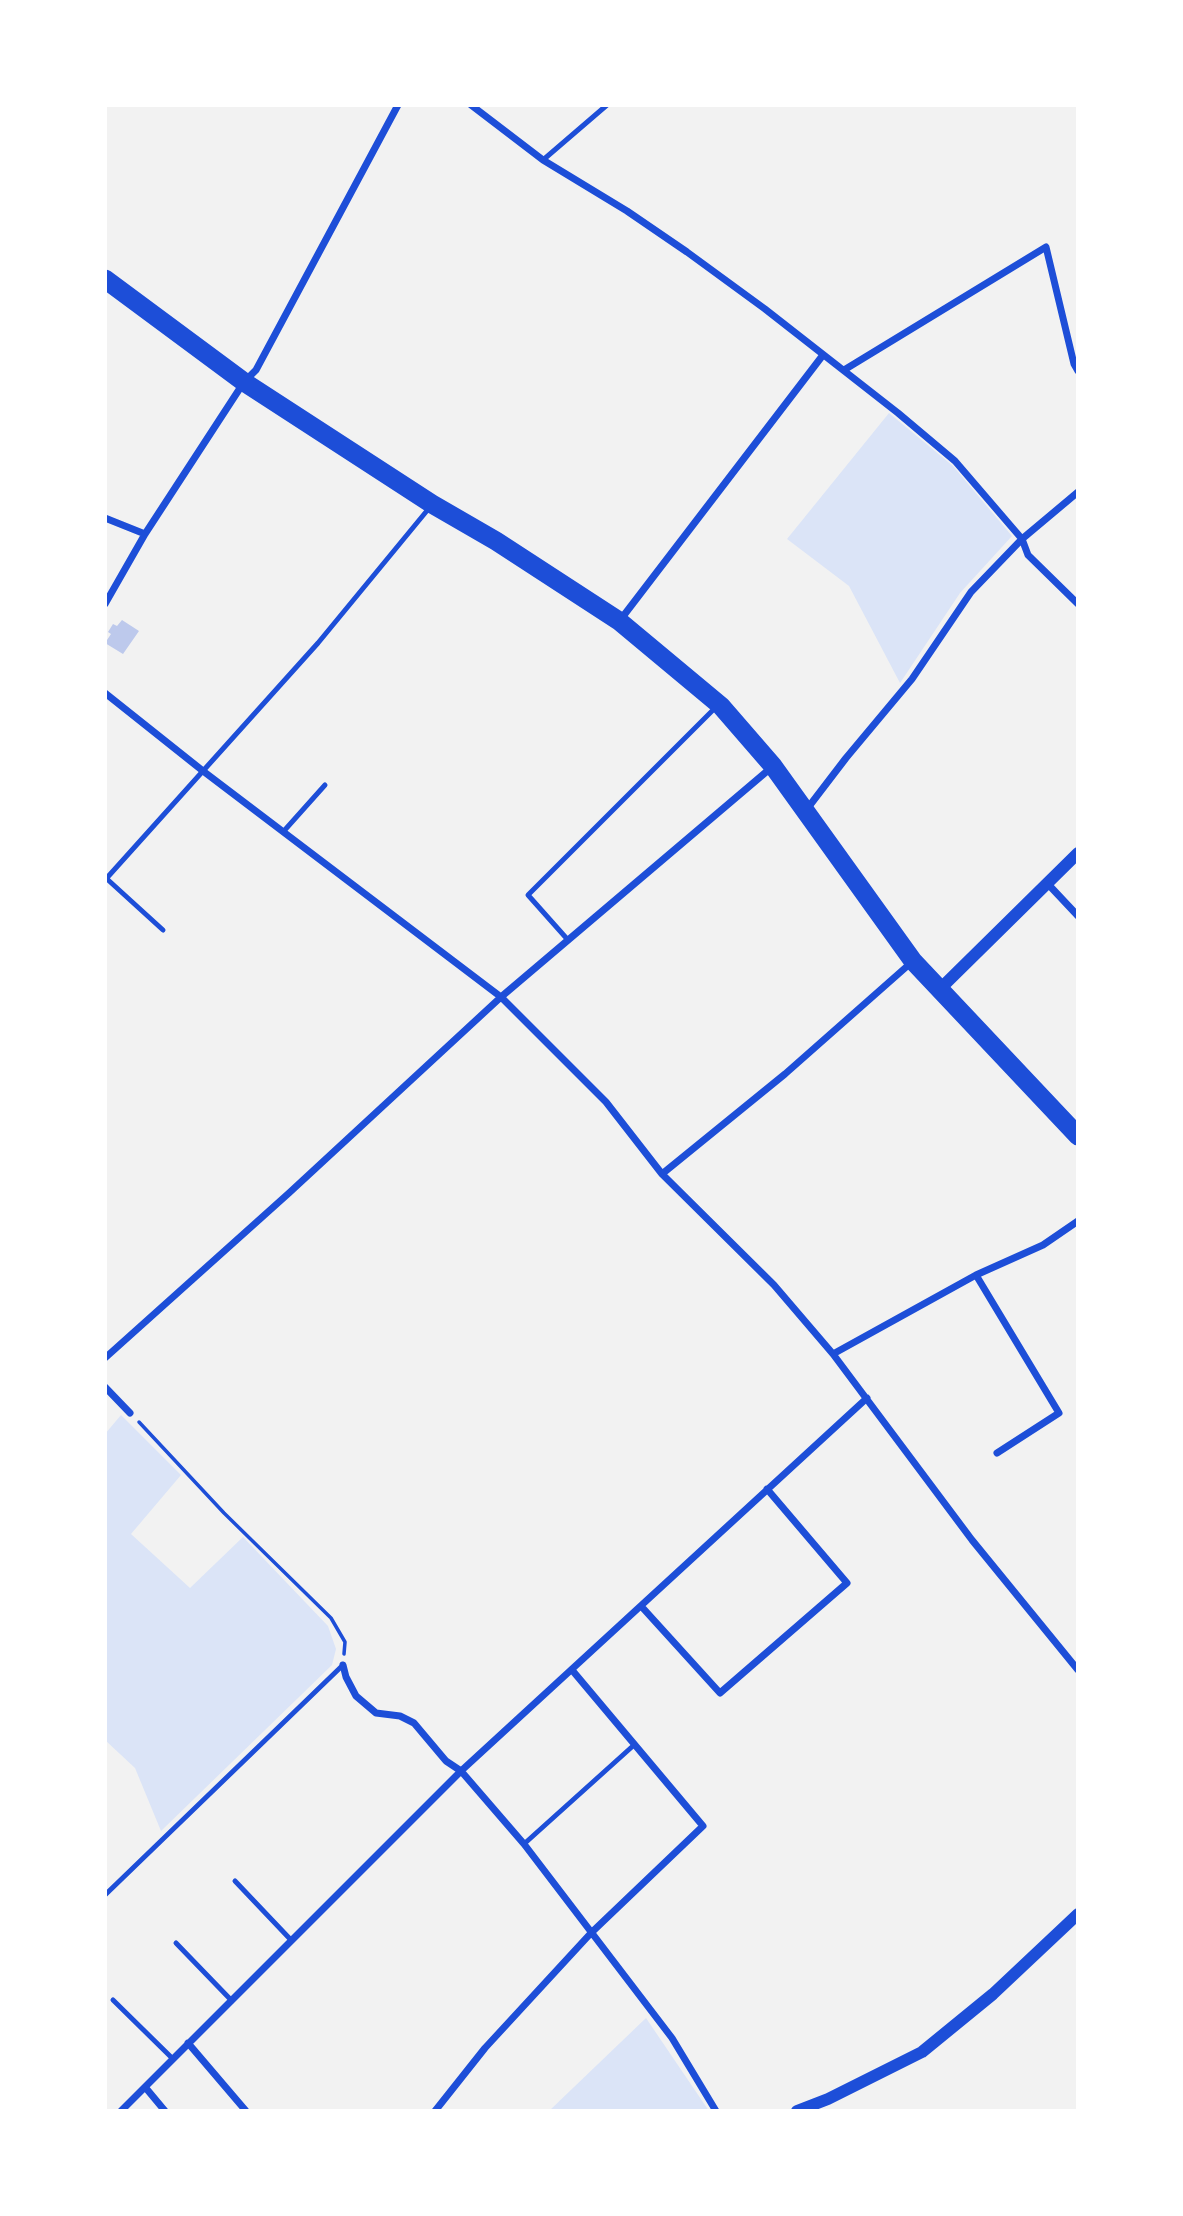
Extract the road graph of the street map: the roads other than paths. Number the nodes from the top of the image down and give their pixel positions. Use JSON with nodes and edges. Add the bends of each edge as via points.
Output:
{"nodes":[{"id":1,"x":398,"y":105,"type":"edge"},
{"id":2,"x":471,"y":105,"type":"edge"},
{"id":3,"x":607,"y":105,"type":"edge"},
{"id":4,"x":542,"y":160,"type":"junction"},
{"id":5,"x":105,"y":279,"type":"edge"},
{"id":6,"x":823,"y":355,"type":"junction"},
{"id":7,"x":844,"y":370,"type":"junction"},
{"id":8,"x":1078,"y":371,"type":"edge"},
{"id":9,"x":244,"y":382,"type":"junction"},
{"id":10,"x":1078,"y":492,"type":"edge"},
{"id":11,"x":432,"y":504,"type":"junction"},
{"id":12,"x":105,"y":518,"type":"edge"},
{"id":13,"x":145,"y":534,"type":"junction"},
{"id":14,"x":1023,"y":539,"type":"junction"},
{"id":15,"x":105,"y":604,"type":"edge"},
{"id":16,"x":1078,"y":604,"type":"edge"},
{"id":17,"x":619,"y":621,"type":"junction"},
{"id":18,"x":105,"y":693,"type":"edge"},
{"id":19,"x":718,"y":704,"type":"junction"},
{"id":20,"x":773,"y":766,"type":"junction"},
{"id":21,"x":203,"y":771,"type":"junction"},
{"id":22,"x":324,"y":785,"type":"dead end"},
{"id":23,"x":806,"y":811,"type":"junction"},
{"id":24,"x":283,"y":832,"type":"junction"},
{"id":25,"x":1078,"y":853,"type":"edge"},
{"id":26,"x":106,"y":879,"type":"edge"},
{"id":27,"x":1046,"y":883,"type":"junction"},
{"id":28,"x":1078,"y":916,"type":"edge"},
{"id":29,"x":163,"y":930,"type":"dead end"},
{"id":30,"x":568,"y":940,"type":"junction"},
{"id":31,"x":913,"y":961,"type":"junction"},
{"id":32,"x":940,"y":989,"type":"junction"},
{"id":33,"x":501,"y":997,"type":"junction"},
{"id":34,"x":1078,"y":1136,"type":"edge"},
{"id":35,"x":662,"y":1174,"type":"junction"},
{"id":36,"x":1078,"y":1221,"type":"edge"},
{"id":37,"x":976,"y":1275,"type":"junction"},
{"id":38,"x":832,"y":1354,"type":"junction"},
{"id":39,"x":105,"y":1358,"type":"edge"},
{"id":40,"x":105,"y":1387,"type":"edge"},
{"id":41,"x":867,"y":1398,"type":"junction"},
{"id":42,"x":130,"y":1413,"type":"road end"},
{"id":43,"x":997,"y":1453,"type":"dead end"},
{"id":44,"x":767,"y":1489,"type":"junction"},
{"id":45,"x":641,"y":1606,"type":"junction"},
{"id":46,"x":344,"y":1665,"type":"joint"},
{"id":47,"x":572,"y":1670,"type":"junction"},
{"id":48,"x":1078,"y":1670,"type":"edge"},
{"id":49,"x":634,"y":1745,"type":"junction"},
{"id":50,"x":461,"y":1771,"type":"junction"},
{"id":51,"x":524,"y":1844,"type":"junction"},
{"id":52,"x":235,"y":1881,"type":"dead end"},
{"id":53,"x":105,"y":1895,"type":"edge"},
{"id":54,"x":1078,"y":1914,"type":"edge"},
{"id":55,"x":591,"y":1933,"type":"junction"},
{"id":56,"x":291,"y":1940,"type":"junction"},
{"id":57,"x":176,"y":1943,"type":"dead end"},
{"id":58,"x":113,"y":2000,"type":"dead end"},
{"id":59,"x":232,"y":2001,"type":"junction"},
{"id":60,"x":188,"y":2043,"type":"junction"},
{"id":61,"x":173,"y":2059,"type":"junction"},
{"id":62,"x":145,"y":2087,"type":"junction"},
{"id":63,"x":121,"y":2111,"type":"edge"},
{"id":64,"x":165,"y":2111,"type":"edge"},
{"id":65,"x":246,"y":2111,"type":"edge"},
{"id":66,"x":435,"y":2111,"type":"edge"},
{"id":67,"x":716,"y":2111,"type":"edge"},
{"id":68,"x":797,"y":2111,"type":"edge"}],
"edges":[{"from":1,"to":9,"type":"street","via":[[256,370]]},
{"from":2,"to":4,"type":"street"},
{"from":3,"to":4,"type":"lane"},
{"from":4,"to":6,"type":"street","via":[[687,252]]},
{"from":5,"to":9,"type":"highway"},
{"from":6,"to":7,"type":"street"},
{"from":6,"to":17,"type":"street"},
{"from":7,"to":8,"type":"street","via":[[1046,247]]},
{"from":7,"to":14,"type":"street","via":[[954,461]]},
{"from":9,"to":11,"type":"highway"},
{"from":9,"to":13,"type":"street"},
{"from":10,"to":14,"type":"street"},
{"from":11,"to":17,"type":"highway"},
{"from":11,"to":21,"type":"lane","via":[[318,643]]},
{"from":12,"to":13,"type":"street"},
{"from":13,"to":15,"type":"street"},
{"from":14,"to":16,"type":"street","via":[[1028,555]]},
{"from":14,"to":23,"type":"street","via":[[971,592],[912,679]]},
{"from":17,"to":19,"type":"highway"},
{"from":18,"to":21,"type":"street"},
{"from":19,"to":20,"type":"highway"},
{"from":19,"to":30,"type":"lane","via":[[528,895]]},
{"from":20,"to":23,"type":"highway"},
{"from":20,"to":30,"type":"street"},
{"from":21,"to":24,"type":"street"},
{"from":21,"to":26,"type":"lane"},
{"from":22,"to":24,"type":"lane"},
{"from":23,"to":31,"type":"highway"},
{"from":24,"to":33,"type":"street"},
{"from":25,"to":27,"type":"street"},
{"from":26,"to":29,"type":"lane"},
{"from":27,"to":28,"type":"street"},
{"from":27,"to":32,"type":"street"},
{"from":30,"to":33,"type":"street"},
{"from":31,"to":32,"type":"highway"},
{"from":31,"to":35,"type":"street"},
{"from":32,"to":34,"type":"highway"},
{"from":33,"to":35,"type":"street","via":[[606,1102]]},
{"from":33,"to":39,"type":"street"},
{"from":35,"to":38,"type":"street","via":[[774,1285]]},
{"from":36,"to":37,"type":"street","via":[[1043,1245]]},
{"from":37,"to":38,"type":"street"},
{"from":37,"to":43,"type":"street","via":[[1059,1413]]},
{"from":38,"to":41,"type":"street"},
{"from":40,"to":42,"type":"street"},
{"from":41,"to":44,"type":"street"},
{"from":41,"to":48,"type":"street","via":[[972,1540]]},
{"from":44,"to":45,"type":"street"},
{"from":44,"to":45,"type":"street","via":[[847,1583],[720,1693]]},
{"from":45,"to":47,"type":"street"},
{"from":46,"to":50,"type":"street","via":[[356,1696],[376,1713],[414,1723],[446,1761]]},
{"from":46,"to":53,"type":"lane"},
{"from":47,"to":49,"type":"street"},
{"from":47,"to":50,"type":"street"},
{"from":49,"to":51,"type":"lane"},
{"from":49,"to":55,"type":"street","via":[[703,1826]]},
{"from":50,"to":51,"type":"street"},
{"from":50,"to":56,"type":"street"},
{"from":51,"to":55,"type":"street"},
{"from":52,"to":56,"type":"lane"},
{"from":54,"to":68,"type":"street","via":[[993,1994],[922,2052]]},
{"from":55,"to":66,"type":"street","via":[[485,2048]]},
{"from":55,"to":67,"type":"street","via":[[673,2038]]},
{"from":56,"to":59,"type":"street"},
{"from":57,"to":59,"type":"lane"},
{"from":58,"to":61,"type":"lane"},
{"from":59,"to":60,"type":"street"},
{"from":60,"to":61,"type":"street"},
{"from":60,"to":65,"type":"street"},
{"from":61,"to":62,"type":"street"},
{"from":62,"to":63,"type":"street"},
{"from":62,"to":64,"type":"street"}]}
